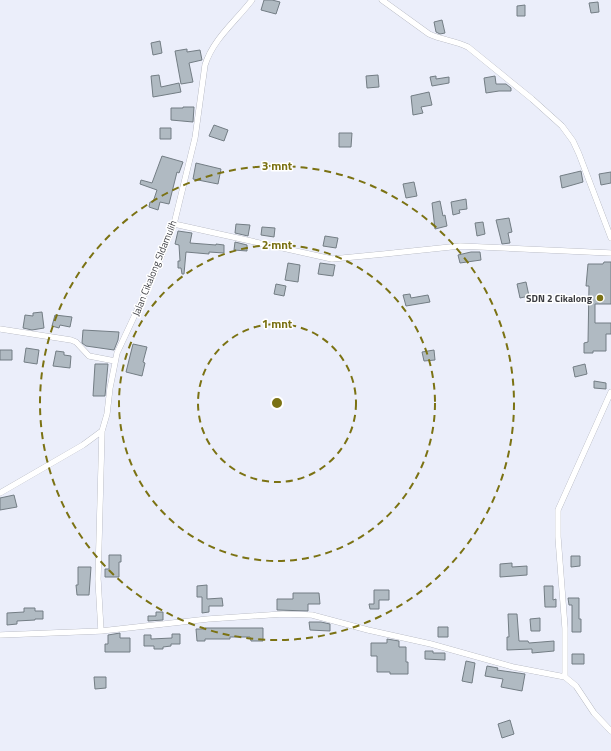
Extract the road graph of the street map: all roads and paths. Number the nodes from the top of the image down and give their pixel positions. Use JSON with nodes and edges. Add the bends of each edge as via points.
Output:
{"nodes":[{"id":1,"x":252,"y":0,"type":"edge"},
{"id":2,"x":382,"y":0,"type":"edge"},
{"id":3,"x":174,"y":224,"type":"junction"},
{"id":4,"x":611,"y":238,"type":"edge"},
{"id":5,"x":611,"y":253,"type":"edge"},
{"id":6,"x":0,"y":329,"type":"edge"},
{"id":7,"x":115,"y":361,"type":"junction"},
{"id":8,"x":611,"y":392,"type":"edge"},
{"id":9,"x":102,"y":431,"type":"junction"},
{"id":10,"x":0,"y":493,"type":"edge"},
{"id":11,"x":101,"y":631,"type":"junction"},
{"id":12,"x":0,"y":635,"type":"edge"},
{"id":13,"x":565,"y":676,"type":"junction"},
{"id":14,"x":611,"y":731,"type":"edge"}],
"edges":[{"from":1,"to":3,"type":"street","name":"Jalan Cikalong SIdamulih","via":[[234,19],[208,55],[195,138]]},
{"from":2,"to":4,"type":"street","via":[[437,38],[468,47],[562,126],[579,154]]},
{"from":3,"to":5,"type":"street","via":[[332,259],[460,246]]},
{"from":3,"to":7,"type":"street","name":"Jalan Cikalong SIdamulih"},
{"from":6,"to":7,"type":"street","via":[[71,340],[89,356]]},
{"from":7,"to":9,"type":"street","name":"Jalan Cikalong SIdamulih","via":[[108,414]]},
{"from":8,"to":13,"type":"street","via":[[558,510],[565,621]]},
{"from":9,"to":10,"type":"street","via":[[83,445]]},
{"from":9,"to":11,"type":"street","name":"Jalan Cikalong SIdamulih","via":[[98,579]]},
{"from":11,"to":12,"type":"street"},
{"from":11,"to":13,"type":"street","via":[[208,619],[283,614],[312,615],[513,667]]},
{"from":13,"to":14,"type":"street","via":[[576,686],[594,713]]}]}
